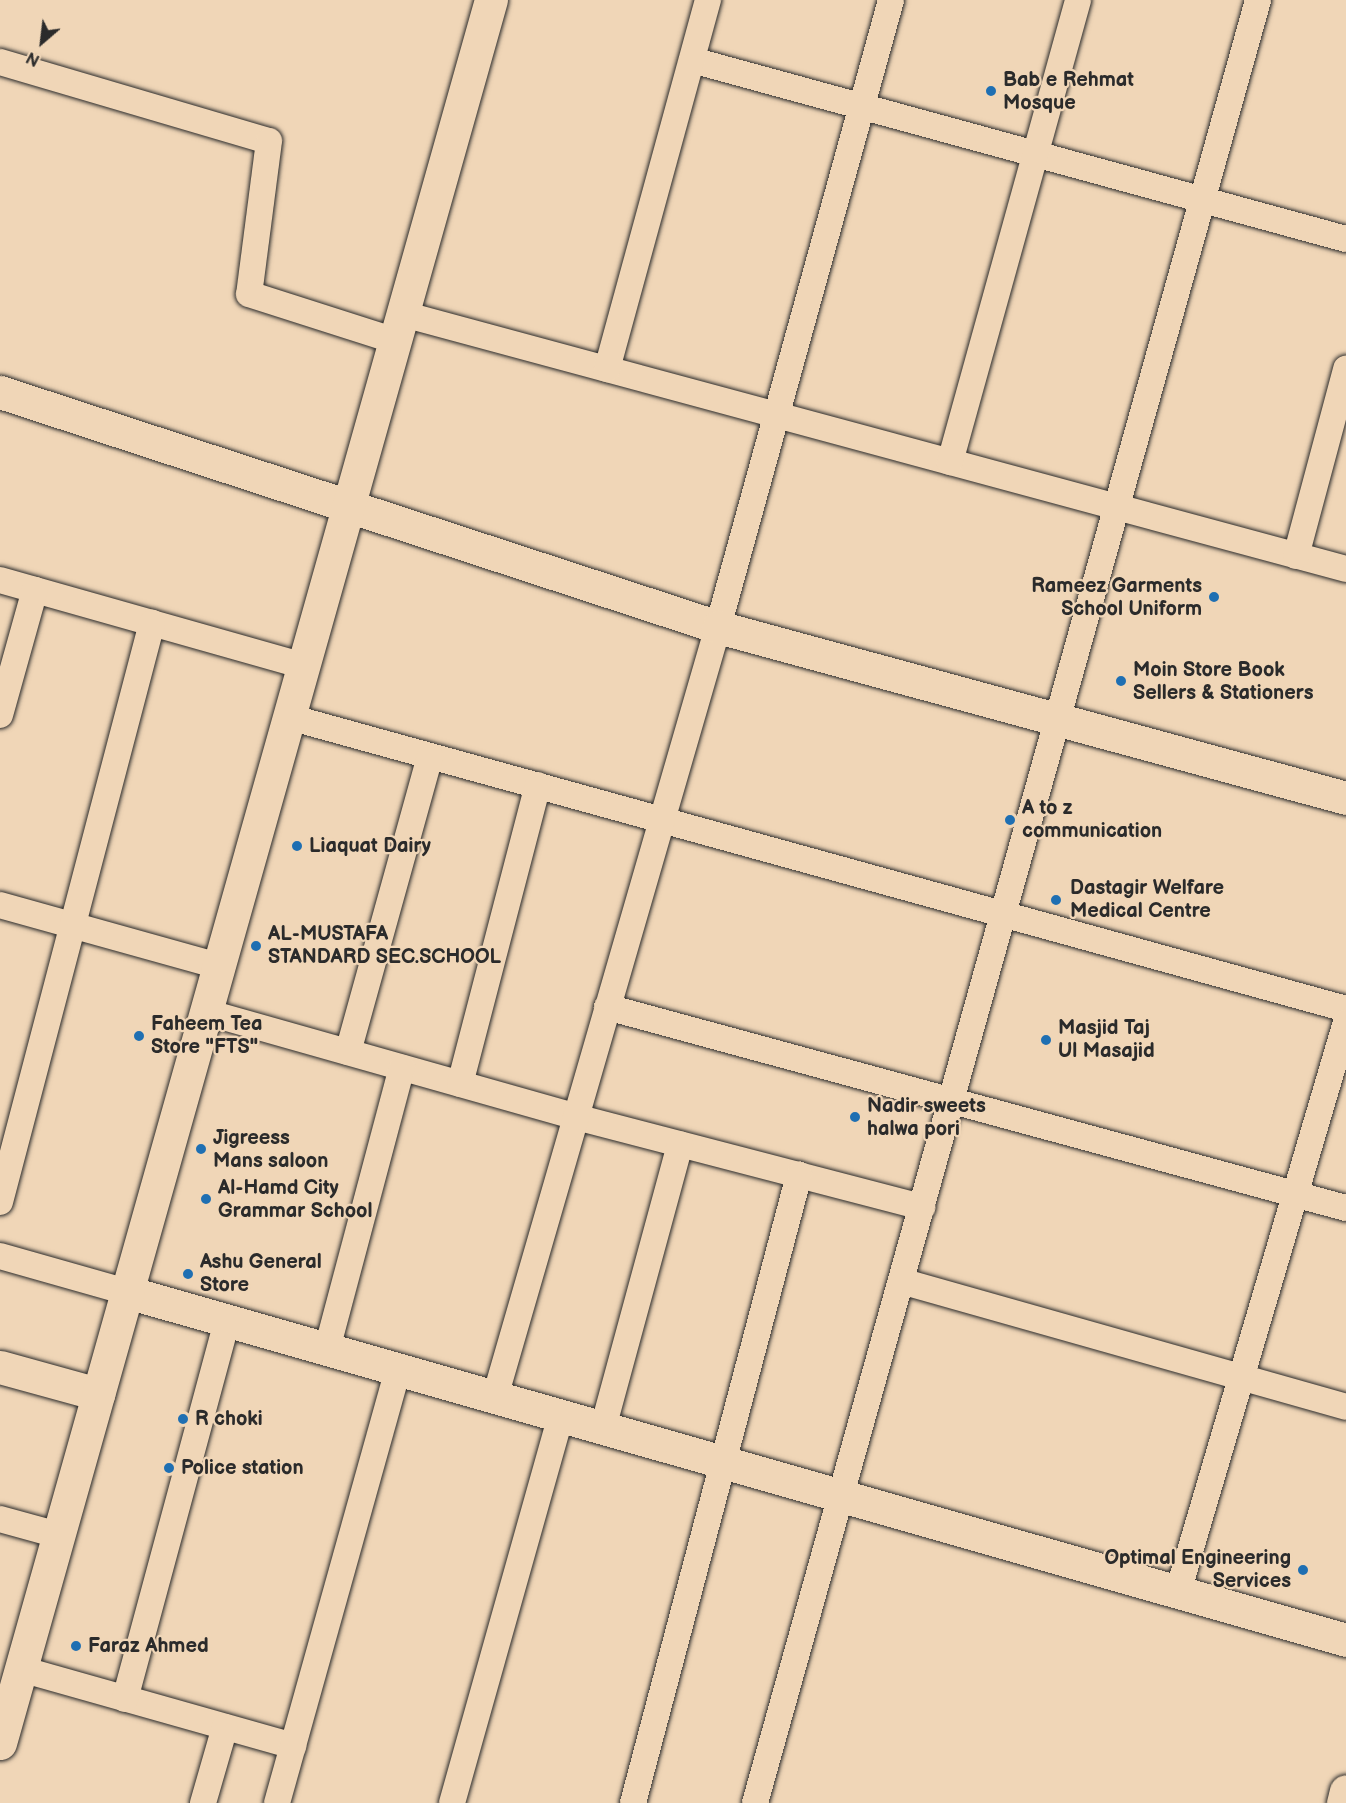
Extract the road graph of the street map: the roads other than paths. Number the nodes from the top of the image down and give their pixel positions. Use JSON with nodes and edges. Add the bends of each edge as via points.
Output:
{"nodes":[{"id":1,"x":491,"y":0,"type":"edge"},
{"id":2,"x":708,"y":0,"type":"edge"},
{"id":3,"x":891,"y":0,"type":"edge"},
{"id":4,"x":1078,"y":0,"type":"edge"},
{"id":5,"x":1258,"y":0,"type":"edge"},
{"id":6,"x":692,"y":60,"type":"junction"},
{"id":7,"x":0,"y":62,"type":"edge"},
{"id":8,"x":862,"y":108,"type":"junction"},
{"id":9,"x":1035,"y":156,"type":"junction"},
{"id":10,"x":1203,"y":200,"type":"junction"},
{"id":11,"x":1346,"y":239,"type":"edge"},
{"id":12,"x":399,"y":327,"type":"junction"},
{"id":13,"x":607,"y":369,"type":"junction"},
{"id":14,"x":1346,"y":369,"type":"edge"},
{"id":15,"x":0,"y":392,"type":"edge"},
{"id":16,"x":777,"y":416,"type":"junction"},
{"id":17,"x":950,"y":462,"type":"junction"},
{"id":18,"x":348,"y":505,"type":"junction"},
{"id":19,"x":1119,"y":508,"type":"junction"},
{"id":20,"x":1296,"y":556,"type":"junction"},
{"id":21,"x":1346,"y":569,"type":"edge"},
{"id":22,"x":0,"y":580,"type":"edge"},
{"id":23,"x":34,"y":590,"type":"junction"},
{"id":24,"x":152,"y":623,"type":"junction"},
{"id":25,"x":718,"y":627,"type":"junction"},
{"id":26,"x":303,"y":666,"type":"junction"},
{"id":27,"x":0,"y":715,"type":"edge"},
{"id":28,"x":289,"y":717,"type":"junction"},
{"id":29,"x":1059,"y":720,"type":"junction"},
{"id":30,"x":430,"y":756,"type":"junction"},
{"id":31,"x":538,"y":785,"type":"junction"},
{"id":32,"x":1346,"y":798,"type":"edge"},
{"id":33,"x":662,"y":818,"type":"junction"},
{"id":34,"x":0,"y":905,"type":"edge"},
{"id":35,"x":1005,"y":913,"type":"junction"},
{"id":36,"x":75,"y":926,"type":"junction"},
{"id":37,"x":219,"y":966,"type":"junction"},
{"id":38,"x":607,"y":1007,"type":"junction"},
{"id":39,"x":1346,"y":1009,"type":"edge"},
{"id":40,"x":206,"y":1012,"type":"junction"},
{"id":41,"x":1346,"y":1022,"type":"edge"},
{"id":42,"x":348,"y":1052,"type":"junction"},
{"id":43,"x":402,"y":1068,"type":"junction"},
{"id":44,"x":460,"y":1084,"type":"junction"},
{"id":45,"x":952,"y":1100,"type":"junction"},
{"id":46,"x":576,"y":1117,"type":"junction"},
{"id":47,"x":680,"y":1144,"type":"junction"},
{"id":48,"x":799,"y":1175,"type":"junction"},
{"id":49,"x":1296,"y":1194,"type":"junction"},
{"id":50,"x":0,"y":1202,"type":"edge"},
{"id":51,"x":922,"y":1207,"type":"junction"},
{"id":52,"x":1346,"y":1208,"type":"edge"},
{"id":53,"x":0,"y":1256,"type":"edge"},
{"id":54,"x":901,"y":1281,"type":"junction"},
{"id":55,"x":127,"y":1292,"type":"junction"},
{"id":56,"x":227,"y":1321,"type":"junction"},
{"id":57,"x":327,"y":1349,"type":"junction"},
{"id":58,"x":0,"y":1367,"type":"edge"},
{"id":59,"x":398,"y":1369,"type":"junction"},
{"id":60,"x":1243,"y":1378,"type":"junction"},
{"id":61,"x":98,"y":1394,"type":"junction"},
{"id":62,"x":495,"y":1397,"type":"junction"},
{"id":63,"x":1346,"y":1407,"type":"edge"},
{"id":64,"x":561,"y":1416,"type":"junction"},
{"id":65,"x":603,"y":1428,"type":"junction"},
{"id":66,"x":724,"y":1462,"type":"junction"},
{"id":67,"x":840,"y":1496,"type":"junction"},
{"id":68,"x":0,"y":1519,"type":"edge"},
{"id":69,"x":58,"y":1535,"type":"junction"},
{"id":70,"x":1178,"y":1592,"type":"junction"},
{"id":71,"x":1346,"y":1640,"type":"edge"},
{"id":72,"x":21,"y":1669,"type":"junction"},
{"id":73,"x":125,"y":1699,"type":"junction"},
{"id":74,"x":225,"y":1727,"type":"junction"},
{"id":75,"x":0,"y":1743,"type":"edge"},
{"id":76,"x":293,"y":1746,"type":"junction"},
{"id":77,"x":1346,"y":1791,"type":"edge"},
{"id":78,"x":203,"y":1803,"type":"edge"},
{"id":79,"x":277,"y":1803,"type":"edge"},
{"id":80,"x":452,"y":1803,"type":"edge"},
{"id":81,"x":633,"y":1803,"type":"edge"},
{"id":82,"x":755,"y":1803,"type":"edge"},
{"id":83,"x":1343,"y":1803,"type":"edge"}],
"edges":[{"from":1,"to":12,"type":"street"},
{"from":2,"to":6,"type":"street"},
{"from":3,"to":8,"type":"street"},
{"from":4,"to":9,"type":"street"},
{"from":5,"to":10,"type":"street"},
{"from":6,"to":8,"type":"street"},
{"from":6,"to":13,"type":"street"},
{"from":7,"to":12,"type":"street","via":[[270,141],[249,294]]},
{"from":8,"to":9,"type":"street"},
{"from":8,"to":16,"type":"street"},
{"from":9,"to":10,"type":"street"},
{"from":9,"to":17,"type":"street"},
{"from":10,"to":11,"type":"street"},
{"from":10,"to":19,"type":"street"},
{"from":12,"to":13,"type":"street"},
{"from":12,"to":18,"type":"street"},
{"from":13,"to":16,"type":"street"},
{"from":14,"to":20,"type":"street"},
{"from":15,"to":18,"type":"street"},
{"from":16,"to":17,"type":"street"},
{"from":16,"to":25,"type":"street"},
{"from":17,"to":19,"type":"street"},
{"from":18,"to":25,"type":"street"},
{"from":18,"to":26,"type":"street"},
{"from":19,"to":20,"type":"street"},
{"from":19,"to":29,"type":"street"},
{"from":20,"to":21,"type":"street"},
{"from":22,"to":23,"type":"street"},
{"from":23,"to":24,"type":"street"},
{"from":23,"to":27,"type":"street"},
{"from":24,"to":26,"type":"street"},
{"from":24,"to":36,"type":"street"},
{"from":25,"to":29,"type":"street"},
{"from":25,"to":33,"type":"street"},
{"from":26,"to":28,"type":"street"},
{"from":28,"to":30,"type":"street"},
{"from":28,"to":37,"type":"street"},
{"from":29,"to":32,"type":"street"},
{"from":29,"to":35,"type":"street"},
{"from":30,"to":31,"type":"street"},
{"from":30,"to":42,"type":"street"},
{"from":31,"to":33,"type":"street"},
{"from":31,"to":44,"type":"street"},
{"from":33,"to":35,"type":"street"},
{"from":33,"to":38,"type":"street"},
{"from":34,"to":36,"type":"street"},
{"from":35,"to":39,"type":"street"},
{"from":35,"to":45,"type":"street"},
{"from":36,"to":37,"type":"street"},
{"from":36,"to":50,"type":"street"},
{"from":37,"to":40,"type":"street"},
{"from":38,"to":45,"type":"street"},
{"from":38,"to":46,"type":"street"},
{"from":40,"to":42,"type":"street"},
{"from":40,"to":55,"type":"street"},
{"from":41,"to":49,"type":"street"},
{"from":42,"to":43,"type":"street"},
{"from":43,"to":44,"type":"street"},
{"from":43,"to":57,"type":"street"},
{"from":44,"to":46,"type":"street"},
{"from":45,"to":49,"type":"street"},
{"from":45,"to":51,"type":"street"},
{"from":46,"to":47,"type":"street"},
{"from":46,"to":62,"type":"street"},
{"from":47,"to":48,"type":"street"},
{"from":47,"to":65,"type":"street"},
{"from":48,"to":51,"type":"street"},
{"from":48,"to":66,"type":"street"},
{"from":49,"to":52,"type":"street"},
{"from":49,"to":60,"type":"street"},
{"from":51,"to":54,"type":"street"},
{"from":53,"to":55,"type":"street"},
{"from":54,"to":60,"type":"street"},
{"from":54,"to":67,"type":"street"},
{"from":55,"to":56,"type":"street"},
{"from":55,"to":61,"type":"street"},
{"from":56,"to":57,"type":"street"},
{"from":56,"to":73,"type":"street"},
{"from":57,"to":59,"type":"street"},
{"from":58,"to":61,"type":"street"},
{"from":59,"to":62,"type":"street"},
{"from":59,"to":76,"type":"street"},
{"from":60,"to":63,"type":"street"},
{"from":60,"to":70,"type":"street"},
{"from":61,"to":69,"type":"street"},
{"from":62,"to":64,"type":"street"},
{"from":64,"to":65,"type":"street"},
{"from":64,"to":80,"type":"street"},
{"from":65,"to":66,"type":"street"},
{"from":66,"to":67,"type":"street"},
{"from":66,"to":81,"type":"street"},
{"from":67,"to":70,"type":"street"},
{"from":67,"to":82,"type":"street"},
{"from":68,"to":69,"type":"street"},
{"from":69,"to":72,"type":"street"},
{"from":70,"to":71,"type":"street"},
{"from":72,"to":73,"type":"street"},
{"from":72,"to":75,"type":"street"},
{"from":73,"to":74,"type":"street"},
{"from":74,"to":76,"type":"street"},
{"from":74,"to":78,"type":"street"},
{"from":76,"to":79,"type":"street"},
{"from":77,"to":83,"type":"street"}]}
